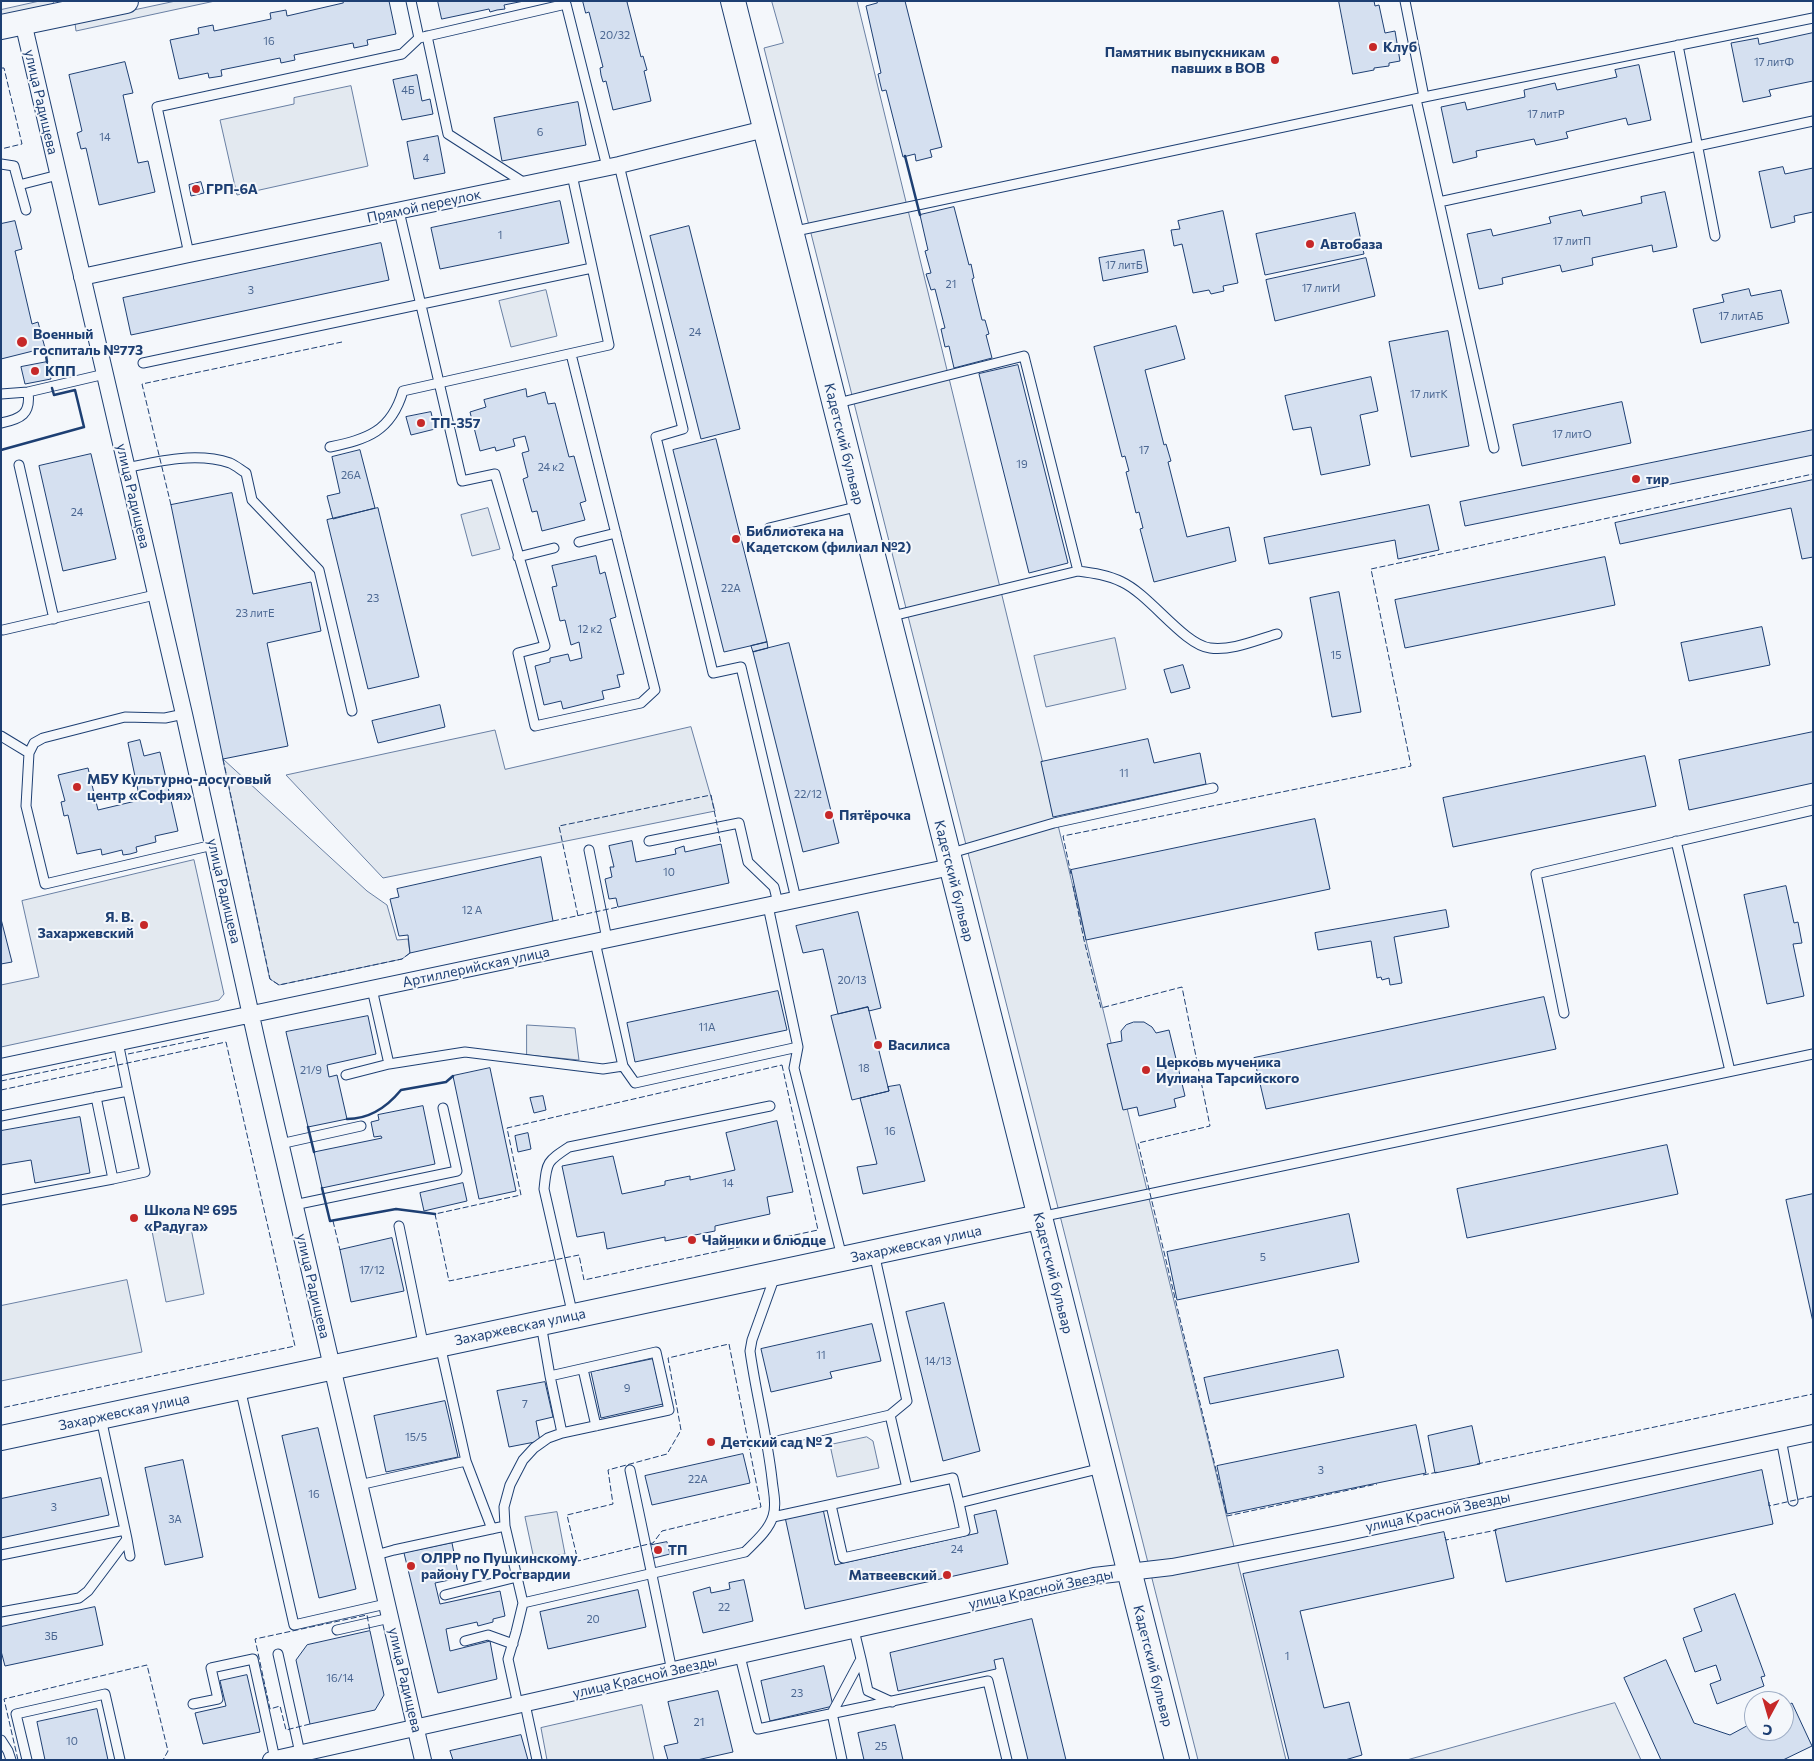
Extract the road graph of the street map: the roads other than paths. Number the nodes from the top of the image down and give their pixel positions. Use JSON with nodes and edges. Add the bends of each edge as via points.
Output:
{"nodes":[{"id":1,"x":125,"y":1,"type":"edge"},
{"id":2,"x":411,"y":1,"type":"edge"},
{"id":3,"x":733,"y":1,"type":"edge"},
{"id":4,"x":1405,"y":1,"type":"edge"},
{"id":5,"x":1813,"y":18,"type":"edge"},
{"id":6,"x":12,"y":25,"type":"edge"},
{"id":7,"x":423,"y":37,"type":"junction"},
{"id":8,"x":1678,"y":45,"type":"junction"},
{"id":9,"x":1420,"y":98,"type":"junction"},
{"id":10,"x":1813,"y":121,"type":"edge"},
{"id":11,"x":765,"y":130,"type":"junction"},
{"id":12,"x":1697,"y":145,"type":"junction"},
{"id":13,"x":1,"y":164,"type":"edge"},
{"id":14,"x":613,"y":166,"type":"junction"},
{"id":15,"x":58,"y":175,"type":"junction"},
{"id":16,"x":572,"y":175,"type":"junction"},
{"id":17,"x":526,"y":184,"type":"junction"},
{"id":18,"x":19,"y":185,"type":"junction"},
{"id":19,"x":1439,"y":202,"type":"junction"},
{"id":20,"x":26,"y":210,"type":"dead end"},
{"id":21,"x":399,"y":211,"type":"junction"},
{"id":22,"x":791,"y":232,"type":"junction"},
{"id":23,"x":1715,"y":236,"type":"dead end"},
{"id":24,"x":189,"y":254,"type":"junction"},
{"id":25,"x":592,"y":268,"type":"junction"},
{"id":26,"x":82,"y":278,"type":"junction"},
{"id":27,"x":420,"y":304,"type":"junction"},
{"id":28,"x":570,"y":354,"type":"junction"},
{"id":29,"x":143,"y":362,"type":"dead end"},
{"id":30,"x":105,"y":374,"type":"junction"},
{"id":31,"x":438,"y":383,"type":"junction"},
{"id":32,"x":28,"y":392,"type":"junction"},
{"id":33,"x":1,"y":394,"type":"edge"},
{"id":34,"x":834,"y":404,"type":"junction"},
{"id":35,"x":1,"y":423,"type":"edge"},
{"id":36,"x":330,"y":447,"type":"dead end"},
{"id":37,"x":1494,"y":448,"type":"dead end"},
{"id":38,"x":19,"y":465,"type":"dead end"},
{"id":39,"x":126,"y":468,"type":"junction"},
{"id":40,"x":860,"y":506,"type":"junction"},
{"id":41,"x":769,"y":528,"type":"dead end"},
{"id":42,"x":616,"y":533,"type":"junction"},
{"id":43,"x":579,"y":542,"type":"dead end"},
{"id":44,"x":554,"y":548,"type":"dead end"},
{"id":45,"x":518,"y":557,"type":"junction"},
{"id":46,"x":1078,"y":571,"type":"junction"},
{"id":47,"x":155,"y":595,"type":"junction"},
{"id":48,"x":888,"y":617,"type":"junction"},
{"id":49,"x":54,"y":619,"type":"junction"},
{"id":50,"x":3,"y":630,"type":"dead end"},
{"id":51,"x":1277,"y":634,"type":"dead end"},
{"id":52,"x":352,"y":711,"type":"dead end"},
{"id":53,"x":184,"y":714,"type":"junction"},
{"id":54,"x":1,"y":736,"type":"edge"},
{"id":55,"x":29,"y":753,"type":"junction"},
{"id":56,"x":1213,"y":788,"type":"dead end"},
{"id":57,"x":1813,"y":810,"type":"edge"},
{"id":58,"x":648,"y":841,"type":"dead end"},
{"id":59,"x":1676,"y":841,"type":"junction"},
{"id":60,"x":214,"y":845,"type":"junction"},
{"id":61,"x":589,"y":850,"type":"dead end"},
{"id":62,"x":949,"y":860,"type":"junction"},
{"id":63,"x":796,"y":900,"type":"junction"},
{"id":64,"x":773,"y":904,"type":"junction"},
{"id":65,"x":601,"y":941,"type":"junction"},
{"id":66,"x":372,"y":989,"type":"junction"},
{"id":67,"x":1564,"y":1012,"type":"dead end"},
{"id":68,"x":251,"y":1014,"type":"junction"},
{"id":69,"x":118,"y":1042,"type":"junction"},
{"id":70,"x":798,"y":1047,"type":"junction"},
{"id":71,"x":1813,"y":1054,"type":"edge"},
{"id":72,"x":389,"y":1064,"type":"junction"},
{"id":73,"x":623,"y":1066,"type":"junction"},
{"id":74,"x":1,"y":1067,"type":"edge"},
{"id":75,"x":1730,"y":1071,"type":"junction"},
{"id":76,"x":346,"y":1074,"type":"dead end"},
{"id":77,"x":128,"y":1091,"type":"junction"},
{"id":78,"x":96,"y":1098,"type":"junction"},
{"id":79,"x":770,"y":1106,"type":"dead end"},
{"id":80,"x":443,"y":1108,"type":"dead end"},
{"id":81,"x":1,"y":1116,"type":"edge"},
{"id":82,"x":361,"y":1126,"type":"dead end"},
{"id":83,"x":280,"y":1144,"type":"junction"},
{"id":84,"x":113,"y":1179,"type":"junction"},
{"id":85,"x":1,"y":1200,"type":"edge"},
{"id":86,"x":294,"y":1205,"type":"junction"},
{"id":87,"x":1039,"y":1217,"type":"junction"},
{"id":88,"x":399,"y":1226,"type":"dead end"},
{"id":89,"x":874,"y":1254,"type":"junction"},
{"id":90,"x":842,"y":1260,"type":"junction"},
{"id":91,"x":776,"y":1274,"type":"junction"},
{"id":92,"x":573,"y":1316,"type":"junction"},
{"id":93,"x":541,"y":1323,"type":"junction"},
{"id":94,"x":432,"y":1346,"type":"junction"},
{"id":95,"x":333,"y":1367,"type":"junction"},
{"id":96,"x":583,"y":1369,"type":"junction"},
{"id":97,"x":550,"y":1376,"type":"junction"},
{"id":98,"x":240,"y":1387,"type":"junction"},
{"id":99,"x":890,"y":1415,"type":"junction"},
{"id":100,"x":101,"y":1418,"type":"junction"},
{"id":101,"x":596,"y":1426,"type":"junction"},
{"id":102,"x":562,"y":1433,"type":"junction"},
{"id":103,"x":1813,"y":1433,"type":"edge"},
{"id":104,"x":1,"y":1438,"type":"edge"},
{"id":105,"x":1781,"y":1439,"type":"junction"},
{"id":106,"x":768,"y":1443,"type":"junction"},
{"id":107,"x":466,"y":1461,"type":"junction"},
{"id":108,"x":1102,"y":1468,"type":"junction"},
{"id":109,"x":630,"y":1470,"type":"dead end"},
{"id":110,"x":360,"y":1485,"type":"junction"},
{"id":111,"x":907,"y":1488,"type":"junction"},
{"id":112,"x":1793,"y":1501,"type":"dead end"},
{"id":113,"x":959,"y":1503,"type":"junction"},
{"id":114,"x":831,"y":1505,"type":"junction"},
{"id":115,"x":773,"y":1517,"type":"junction"},
{"id":116,"x":506,"y":1526,"type":"junction"},
{"id":117,"x":492,"y":1529,"type":"junction"},
{"id":118,"x":126,"y":1534,"type":"junction"},
{"id":119,"x":376,"y":1555,"type":"junction"},
{"id":120,"x":1,"y":1556,"type":"edge"},
{"id":121,"x":130,"y":1556,"type":"dead end"},
{"id":122,"x":1130,"y":1572,"type":"junction"},
{"id":123,"x":650,"y":1574,"type":"junction"},
{"id":124,"x":517,"y":1577,"type":"junction"},
{"id":125,"x":446,"y":1595,"type":"dead end"},
{"id":126,"x":522,"y":1603,"type":"junction"},
{"id":127,"x":388,"y":1611,"type":"junction"},
{"id":128,"x":1,"y":1612,"type":"edge"},
{"id":129,"x":337,"y":1630,"type":"dead end"},
{"id":130,"x":854,"y":1630,"type":"junction"},
{"id":131,"x":465,"y":1641,"type":"dead end"},
{"id":132,"x":513,"y":1644,"type":"junction"},
{"id":133,"x":278,"y":1654,"type":"dead end"},
{"id":134,"x":740,"y":1656,"type":"junction"},
{"id":135,"x":861,"y":1659,"type":"junction"},
{"id":136,"x":672,"y":1671,"type":"junction"},
{"id":137,"x":892,"y":1702,"type":"junction"},
{"id":138,"x":193,"y":1704,"type":"dead end"},
{"id":139,"x":522,"y":1704,"type":"junction"},
{"id":140,"x":832,"y":1713,"type":"junction"},
{"id":141,"x":416,"y":1727,"type":"junction"},
{"id":142,"x":1,"y":1740,"type":"edge"},
{"id":143,"x":300,"y":1753,"type":"junction"},
{"id":144,"x":273,"y":1759,"type":"edge"},
{"id":145,"x":11,"y":1760,"type":"edge"},
{"id":146,"x":27,"y":1760,"type":"edge"},
{"id":147,"x":120,"y":1760,"type":"edge"},
{"id":148,"x":423,"y":1760,"type":"edge"},
{"id":149,"x":537,"y":1760,"type":"edge"},
{"id":150,"x":842,"y":1760,"type":"edge"},
{"id":151,"x":1007,"y":1760,"type":"edge"},
{"id":152,"x":1177,"y":1760,"type":"edge"}],
"edges":[{"from":1,"to":6,"type":"street"},
{"from":2,"to":7,"type":"lane"},
{"from":3,"to":11,"type":"street","name":"Кадетский бульвар"},
{"from":4,"to":9,"type":"lane"},
{"from":5,"to":8,"type":"lane"},
{"from":6,"to":15,"type":"street","name":"улица Радищева"},
{"from":7,"to":14,"type":"lane","via":[[566,4]]},
{"from":7,"to":17,"type":"lane","via":[[448,134]]},
{"from":7,"to":24,"type":"lane","via":[[402,54],[157,107]]},
{"from":8,"to":9,"type":"lane"},
{"from":8,"to":12,"type":"lane"},
{"from":9,"to":19,"type":"lane"},
{"from":9,"to":22,"type":"lane"},
{"from":10,"to":12,"type":"lane"},
{"from":11,"to":14,"type":"street","name":"Прямой переулок"},
{"from":11,"to":22,"type":"street","name":"Кадетский бульвар"},
{"from":12,"to":19,"type":"lane"},
{"from":12,"to":23,"type":"lane"},
{"from":13,"to":18,"type":"lane","via":[[14,166]]},
{"from":14,"to":16,"type":"street","name":"Прямой переулок"},
{"from":14,"to":63,"type":"lane","via":[[683,429],[656,437],[713,673],[740,667]]},
{"from":15,"to":18,"type":"lane"},
{"from":15,"to":26,"type":"street","name":"улица Радищева"},
{"from":16,"to":17,"type":"street","name":"Прямой переулок"},
{"from":16,"to":25,"type":"lane"},
{"from":17,"to":21,"type":"street","name":"Прямой переулок"},
{"from":18,"to":20,"type":"lane"},
{"from":19,"to":37,"type":"lane"},
{"from":21,"to":24,"type":"street","name":"Прямой переулок"},
{"from":21,"to":27,"type":"lane"},
{"from":22,"to":34,"type":"street","name":"Кадетский бульвар"},
{"from":24,"to":26,"type":"street","name":"Прямой переулок"},
{"from":25,"to":27,"type":"lane"},
{"from":25,"to":28,"type":"lane","via":[[609,345]]},
{"from":26,"to":30,"type":"street","name":"улица Радищева"},
{"from":27,"to":29,"type":"lane"},
{"from":27,"to":31,"type":"lane"},
{"from":28,"to":31,"type":"lane"},
{"from":28,"to":42,"type":"lane"},
{"from":30,"to":32,"type":"lane"},
{"from":30,"to":39,"type":"street","name":"улица Радищева"},
{"from":31,"to":36,"type":"lane","via":[[403,391],[395,412],[374,433],[360,441]]},
{"from":31,"to":45,"type":"lane","via":[[462,481],[495,474]]},
{"from":32,"to":33,"type":"lane"},
{"from":32,"to":35,"type":"lane","via":[[30,402],[23,415]]},
{"from":34,"to":40,"type":"street","name":"Кадетский бульвар"},
{"from":34,"to":46,"type":"lane","via":[[1024,356]]},
{"from":38,"to":49,"type":"lane"},
{"from":39,"to":47,"type":"street","name":"улица Радищева"},
{"from":39,"to":52,"type":"lane","via":[[199,458],[230,463],[246,473],[252,500],[319,570]]},
{"from":40,"to":41,"type":"lane"},
{"from":40,"to":48,"type":"street","name":"Кадетский бульвар"},
{"from":42,"to":43,"type":"lane"},
{"from":42,"to":45,"type":"lane","via":[[655,690],[641,703],[535,726],[518,653],[545,646]]},
{"from":44,"to":45,"type":"lane"},
{"from":46,"to":48,"type":"lane"},
{"from":46,"to":51,"type":"lane","via":[[1101,574],[1123,582],[1191,641],[1209,648],[1229,648]]},
{"from":47,"to":49,"type":"lane"},
{"from":47,"to":53,"type":"street","name":"улица Радищева"},
{"from":48,"to":62,"type":"street","name":"Кадетский бульвар"},
{"from":49,"to":50,"type":"lane"},
{"from":53,"to":55,"type":"lane","via":[[165,718],[125,717],[43,738],[34,743]]},
{"from":53,"to":60,"type":"street","name":"улица Радищева"},
{"from":54,"to":55,"type":"lane"},
{"from":55,"to":60,"type":"lane","via":[[26,806],[44,884]]},
{"from":56,"to":62,"type":"lane","via":[[1054,823]]},
{"from":57,"to":59,"type":"lane"},
{"from":58,"to":64,"type":"lane","via":[[739,823],[748,862],[774,887]]},
{"from":59,"to":67,"type":"lane","via":[[1536,874]]},
{"from":59,"to":75,"type":"lane"},
{"from":60,"to":68,"type":"street","name":"улица Радищева"},
{"from":61,"to":65,"type":"lane"},
{"from":62,"to":63,"type":"street","name":"Артиллерийская улица"},
{"from":62,"to":87,"type":"street","name":"Кадетский бульвар"},
{"from":63,"to":64,"type":"street","name":"Артиллерийская улица"},
{"from":64,"to":65,"type":"street","name":"Артиллерийская улица"},
{"from":64,"to":70,"type":"lane"},
{"from":65,"to":66,"type":"street","name":"Артиллерийская улица"},
{"from":65,"to":73,"type":"lane"},
{"from":66,"to":68,"type":"street","name":"Артиллерийская улица"},
{"from":66,"to":72,"type":"lane"},
{"from":68,"to":69,"type":"street","name":"Артиллерийская улица"},
{"from":68,"to":83,"type":"street","name":"улица Радищева"},
{"from":69,"to":74,"type":"street","name":"Артиллерийская улица"},
{"from":69,"to":77,"type":"lane"},
{"from":70,"to":73,"type":"lane","via":[[635,1083]]},
{"from":70,"to":90,"type":"lane","via":[[794,1068]]},
{"from":71,"to":75,"type":"lane"},
{"from":72,"to":73,"type":"lane","via":[[465,1052],[603,1069]]},
{"from":72,"to":76,"type":"lane"},
{"from":75,"to":87,"type":"lane"},
{"from":77,"to":78,"type":"lane"},
{"from":77,"to":84,"type":"lane","via":[[146,1172]]},
{"from":78,"to":81,"type":"lane"},
{"from":78,"to":84,"type":"lane"},
{"from":79,"to":92,"type":"lane","via":[[569,1148],[550,1160],[544,1189]]},
{"from":80,"to":86,"type":"lane","via":[[457,1171]]},
{"from":82,"to":83,"type":"lane"},
{"from":83,"to":86,"type":"street","name":"улица Радищева"},
{"from":84,"to":85,"type":"lane"},
{"from":86,"to":95,"type":"street","name":"улица Радищева"},
{"from":87,"to":89,"type":"street","name":"Захаржевская улица"},
{"from":87,"to":108,"type":"street","name":"Кадетский бульвар"},
{"from":88,"to":94,"type":"lane"},
{"from":89,"to":90,"type":"street","name":"Захаржевская улица"},
{"from":89,"to":99,"type":"lane","via":[[908,1401]]},
{"from":90,"to":91,"type":"street","name":"Захаржевская улица"},
{"from":91,"to":92,"type":"street","name":"Захаржевская улица"},
{"from":91,"to":106,"type":"lane","via":[[750,1351]]},
{"from":92,"to":93,"type":"street","name":"Захаржевская улица"},
{"from":93,"to":94,"type":"street","name":"Захаржевская улица"},
{"from":93,"to":97,"type":"lane"},
{"from":94,"to":95,"type":"street","name":"Захаржевская улица"},
{"from":94,"to":107,"type":"lane"},
{"from":95,"to":98,"type":"street","name":"Захаржевская улица"},
{"from":95,"to":110,"type":"street","name":"улица Радищева"},
{"from":96,"to":97,"type":"lane"},
{"from":96,"to":101,"type":"lane"},
{"from":96,"to":101,"type":"lane","via":[[656,1352],[669,1410]]},
{"from":97,"to":102,"type":"lane"},
{"from":98,"to":100,"type":"street","name":"Захаржевская улица"},
{"from":98,"to":127,"type":"lane","via":[[294,1625]]},
{"from":99,"to":106,"type":"lane"},
{"from":99,"to":111,"type":"lane"},
{"from":100,"to":104,"type":"street","name":"Захаржевская улица"},
{"from":100,"to":118,"type":"lane"},
{"from":101,"to":102,"type":"lane"},
{"from":102,"to":116,"type":"lane","via":[[548,1438],[523,1460],[506,1500]]},
{"from":103,"to":105,"type":"street","name":"улица Красной Звезды"},
{"from":105,"to":112,"type":"lane"},
{"from":105,"to":122,"type":"street","name":"улица Красной Звезды","via":[[1343,1533],[1172,1567]]},
{"from":106,"to":115,"type":"lane","via":[[775,1504]]},
{"from":107,"to":110,"type":"lane"},
{"from":107,"to":117,"type":"lane"},
{"from":108,"to":113,"type":"lane"},
{"from":108,"to":122,"type":"street","name":"Кадетский бульвар"},
{"from":109,"to":123,"type":"lane"},
{"from":110,"to":119,"type":"street","name":"улица Радищева"},
{"from":111,"to":113,"type":"lane","via":[[953,1478]]},
{"from":111,"to":114,"type":"lane"},
{"from":113,"to":114,"type":"lane","via":[[965,1532],[843,1558]]},
{"from":114,"to":115,"type":"lane"},
{"from":115,"to":123,"type":"lane","via":[[745,1552]]},
{"from":116,"to":117,"type":"lane"},
{"from":116,"to":124,"type":"lane"},
{"from":117,"to":119,"type":"lane"},
{"from":118,"to":120,"type":"lane"},
{"from":118,"to":121,"type":"lane"},
{"from":118,"to":128,"type":"lane","via":[[88,1591],[79,1598]]},
{"from":119,"to":127,"type":"street","name":"улица Радищева"},
{"from":122,"to":130,"type":"street","name":"улица Красной Звезды","via":[[1094,1576]]},
{"from":122,"to":152,"type":"street","name":"Кадетский бульвар"},
{"from":123,"to":126,"type":"lane"},
{"from":123,"to":136,"type":"lane"},
{"from":124,"to":125,"type":"lane"},
{"from":124,"to":126,"type":"lane"},
{"from":126,"to":132,"type":"lane"},
{"from":127,"to":129,"type":"lane"},
{"from":127,"to":141,"type":"street","name":"улица Радищева"},
{"from":130,"to":134,"type":"street","name":"улица Красной Звезды"},
{"from":130,"to":135,"type":"lane"},
{"from":131,"to":132,"type":"lane","via":[[488,1635]]},
{"from":132,"to":139,"type":"lane","via":[[508,1659]]},
{"from":133,"to":143,"type":"lane"},
{"from":134,"to":136,"type":"street","name":"улица Красной Звезды"},
{"from":134,"to":140,"type":"lane","via":[[758,1730]]},
{"from":135,"to":137,"type":"lane","via":[[868,1691]]},
{"from":135,"to":140,"type":"lane"},
{"from":136,"to":139,"type":"street","name":"улица Красной Звезды"},
{"from":137,"to":140,"type":"lane"},
{"from":137,"to":151,"type":"lane","via":[[988,1680]]},
{"from":138,"to":144,"type":"lane","via":[[218,1699],[211,1668],[252,1659]]},
{"from":139,"to":141,"type":"street","name":"улица Красной Звезды"},
{"from":139,"to":149,"type":"lane"},
{"from":140,"to":150,"type":"lane"},
{"from":141,"to":143,"type":"street","name":"улица Красной Звезды"},
{"from":141,"to":148,"type":"street","name":"улица Радищева"},
{"from":142,"to":145,"type":"lane"},
{"from":143,"to":144,"type":"street","name":"улица Красной Звезды"},
{"from":146,"to":147,"type":"lane","via":[[16,1714],[105,1694]]}]}
